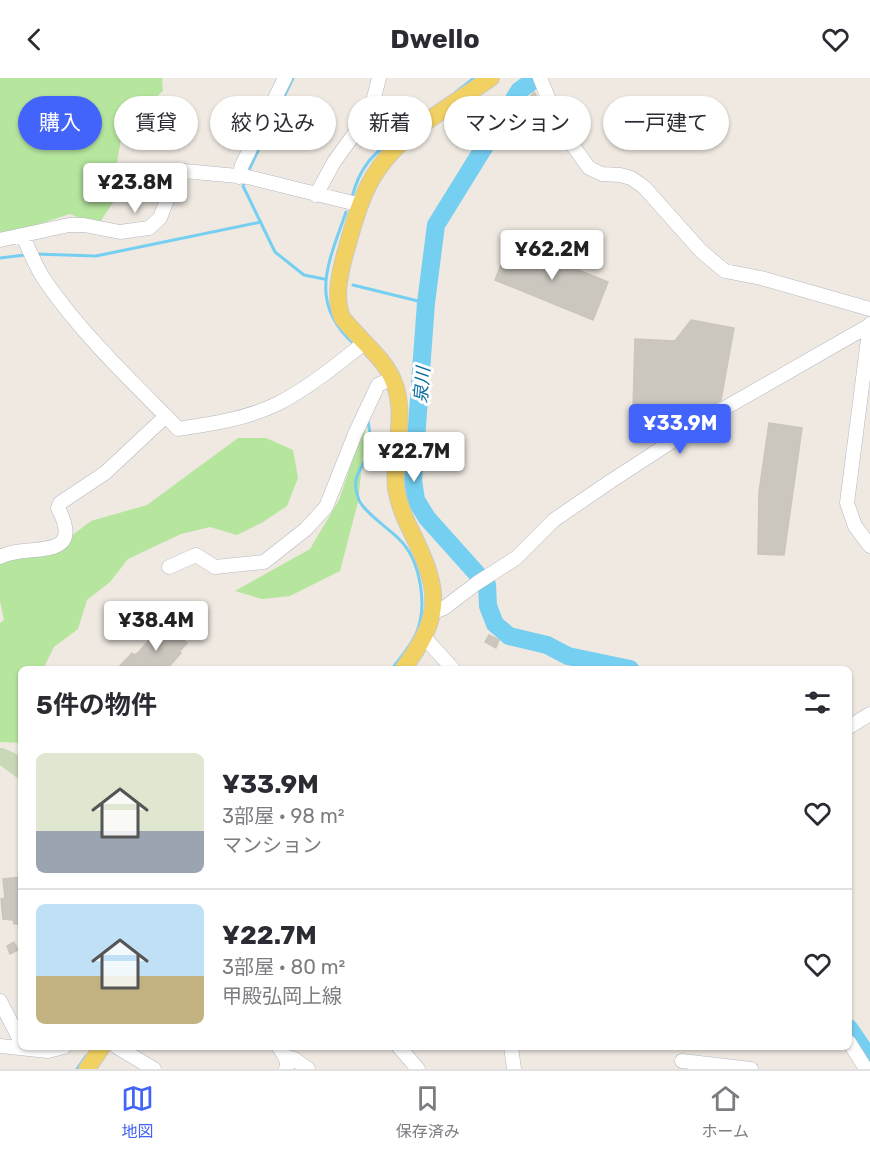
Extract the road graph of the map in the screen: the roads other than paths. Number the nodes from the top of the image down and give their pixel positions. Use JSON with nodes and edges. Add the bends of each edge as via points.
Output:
{"nodes":[{"id":1,"x":285,"y":78,"type":"edge"},
{"id":2,"x":379,"y":78,"type":"edge"},
{"id":3,"x":491,"y":78,"type":"edge"},
{"id":4,"x":544,"y":79,"type":"edge"},
{"id":5,"x":243,"y":177,"type":"junction"},
{"id":6,"x":316,"y":195,"type":"junction"},
{"id":7,"x":361,"y":205,"type":"junction"},
{"id":8,"x":0,"y":240,"type":"edge"},
{"id":9,"x":28,"y":248,"type":"junction"},
{"id":10,"x":870,"y":309,"type":"edge"},
{"id":11,"x":870,"y":325,"type":"edge"},
{"id":12,"x":359,"y":347,"type":"junction"},
{"id":13,"x":385,"y":382,"type":"junction"},
{"id":14,"x":166,"y":416,"type":"junction"},
{"id":15,"x":870,"y":546,"type":"edge"},
{"id":16,"x":0,"y":557,"type":"edge"},
{"id":17,"x":169,"y":567,"type":"dead end"},
{"id":18,"x":434,"y":612,"type":"junction"},
{"id":19,"x":424,"y":636,"type":"junction"},
{"id":20,"x":405,"y":666,"type":"edge"},
{"id":21,"x":450,"y":666,"type":"edge"},
{"id":22,"x":870,"y":714,"type":"edge"},
{"id":23,"x":852,"y":725,"type":"edge"},
{"id":24,"x":0,"y":1001,"type":"edge"},
{"id":25,"x":18,"y":1036,"type":"edge"},
{"id":26,"x":0,"y":1046,"type":"edge"},
{"id":27,"x":18,"y":1047,"type":"edge"},
{"id":28,"x":852,"y":1047,"type":"edge"},
{"id":29,"x":100,"y":1050,"type":"edge"},
{"id":30,"x":122,"y":1050,"type":"edge"},
{"id":31,"x":401,"y":1050,"type":"edge"},
{"id":32,"x":511,"y":1050,"type":"edge"},
{"id":33,"x":284,"y":1058,"type":"edge"},
{"id":34,"x":681,"y":1059,"type":"edge"},
{"id":35,"x":412,"y":1067,"type":"edge"},
{"id":36,"x":87,"y":1069,"type":"edge"},
{"id":37,"x":154,"y":1069,"type":"edge"},
{"id":38,"x":308,"y":1069,"type":"edge"},
{"id":39,"x":514,"y":1069,"type":"edge"},
{"id":40,"x":751,"y":1069,"type":"edge"},
{"id":41,"x":866,"y":1069,"type":"edge"}],
"edges":[{"from":1,"to":5,"type":"street","via":[[242,165]]},
{"from":2,"to":6,"type":"street","via":[[370,113],[334,162]]},
{"from":3,"to":7,"type":"main road","via":[[415,131],[396,149],[372,178]]},
{"from":4,"to":10,"type":"street","via":[[561,129],[589,168],[632,178],[644,187],[701,251],[725,271]]},
{"from":5,"to":6,"type":"street"},
{"from":5,"to":9,"type":"street","via":[[184,171],[172,187],[160,218],[149,228],[120,232],[69,225]]},
{"from":6,"to":7,"type":"street"},
{"from":7,"to":12,"type":"main road","via":[[340,273],[339,293],[342,317]]},
{"from":8,"to":9,"type":"street"},
{"from":9,"to":14,"type":"street","via":[[45,281],[84,329]]},
{"from":11,"to":15,"type":"street","via":[[847,503],[855,525]]},
{"from":11,"to":18,"type":"street","via":[[711,416],[610,481],[554,520],[516,558]]},
{"from":12,"to":13,"type":"main road","via":[[382,363]]},
{"from":12,"to":14,"type":"street","via":[[309,386],[247,416],[178,429]]},
{"from":13,"to":17,"type":"street","via":[[355,434],[326,507],[306,529],[264,562],[215,567],[196,555]]},
{"from":13,"to":18,"type":"main road","via":[[400,398],[396,489],[402,512],[427,564]]},
{"from":14,"to":16,"type":"street","via":[[105,473],[60,503],[58,508],[66,528],[58,544],[50,549],[16,550]]},
{"from":18,"to":19,"type":"main road"},
{"from":19,"to":20,"type":"main road"},
{"from":19,"to":21,"type":"street"},
{"from":22,"to":23,"type":"street"},
{"from":24,"to":25,"type":"street"},
{"from":26,"to":27,"type":"street"},
{"from":28,"to":41,"type":"street"},
{"from":29,"to":36,"type":"main road"},
{"from":30,"to":37,"type":"street"},
{"from":31,"to":35,"type":"street"},
{"from":32,"to":39,"type":"street"},
{"from":33,"to":38,"type":"street","via":[[294,1059]]},
{"from":34,"to":40,"type":"street"}]}
